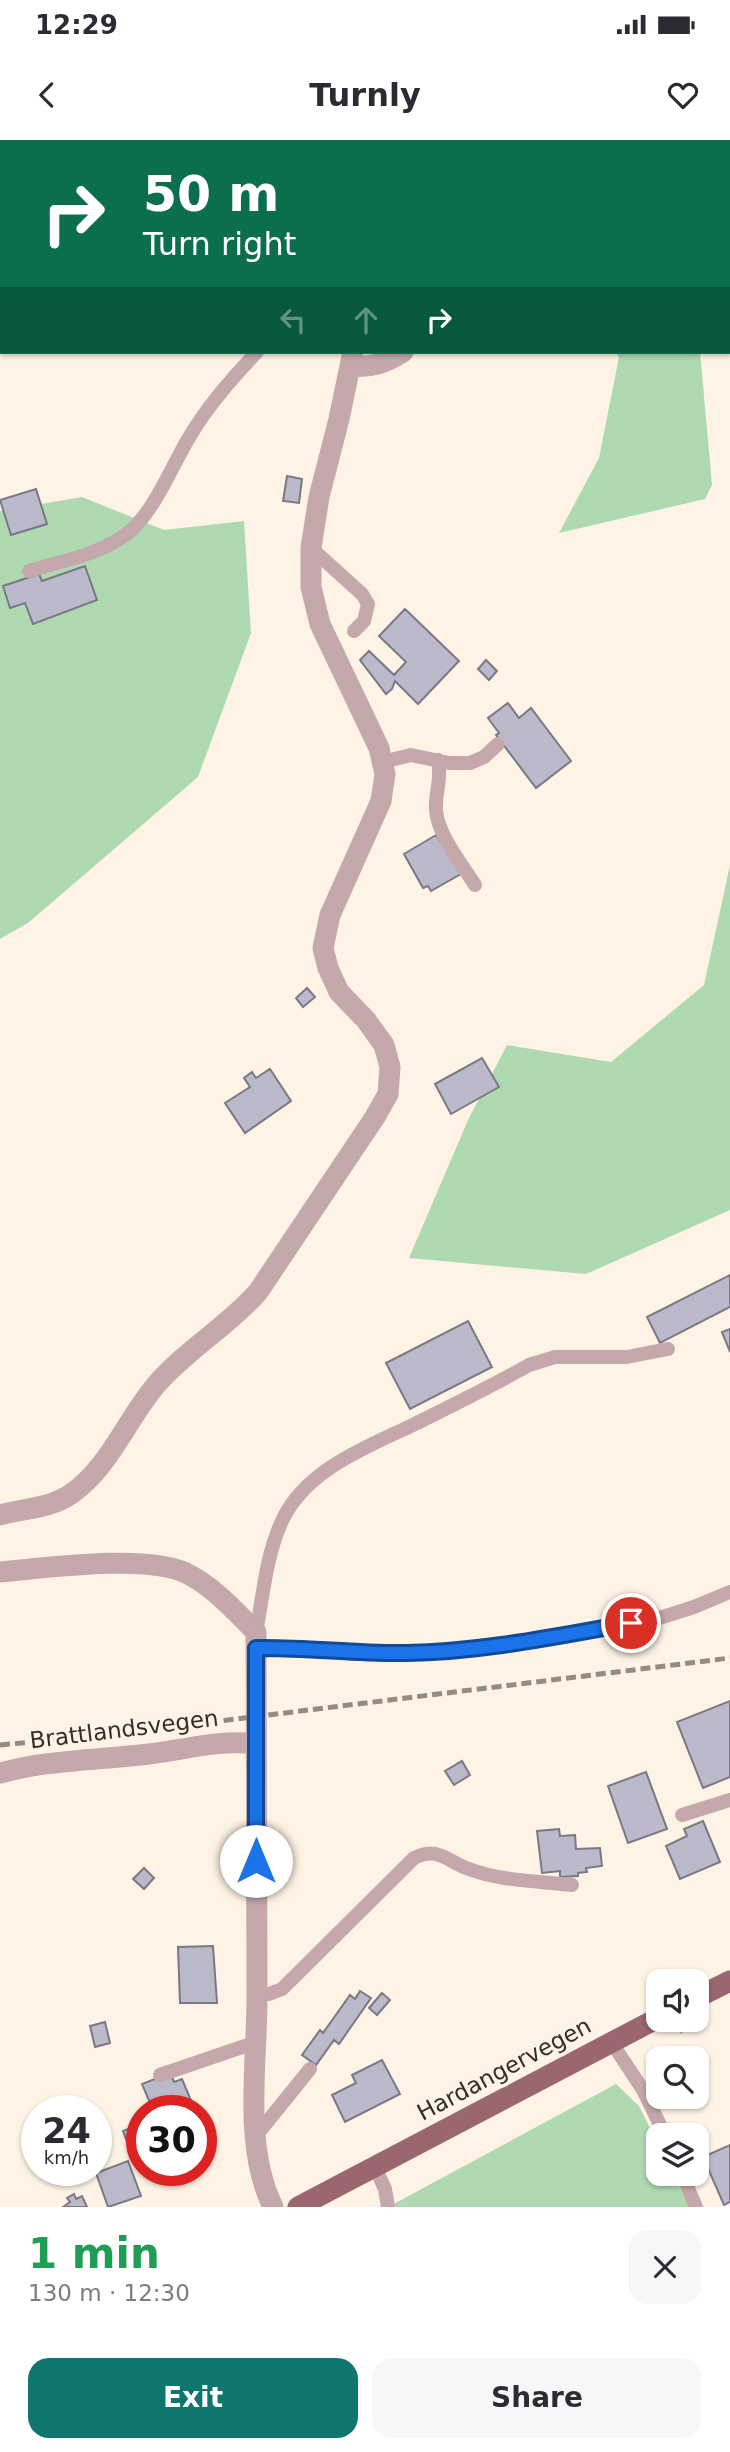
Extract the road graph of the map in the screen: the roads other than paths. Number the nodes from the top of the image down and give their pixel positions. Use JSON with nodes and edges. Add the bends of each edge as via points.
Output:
{"nodes":[{"id":1,"x":255,"y":354,"type":"edge"},
{"id":2,"x":400,"y":354,"type":"edge"},
{"id":3,"x":352,"y":359,"type":"edge"},
{"id":4,"x":311,"y":548,"type":"junction"},
{"id":5,"x":29,"y":571,"type":"dead end"},
{"id":6,"x":354,"y":631,"type":"dead end"},
{"id":7,"x":499,"y":744,"type":"dead end"},
{"id":8,"x":438,"y":760,"type":"junction"},
{"id":9,"x":382,"y":762,"type":"junction"},
{"id":10,"x":475,"y":885,"type":"dead end"},
{"id":11,"x":668,"y":1349,"type":"dead end"},
{"id":12,"x":0,"y":1515,"type":"edge"},
{"id":13,"x":0,"y":1572,"type":"edge"},
{"id":14,"x":730,"y":1592,"type":"edge"},
{"id":15,"x":256,"y":1640,"type":"junction"},
{"id":16,"x":255,"y":1744,"type":"junction"},
{"id":17,"x":0,"y":1773,"type":"edge"},
{"id":18,"x":730,"y":1800,"type":"edge"},
{"id":19,"x":681,"y":1815,"type":"dead end"},
{"id":20,"x":572,"y":1885,"type":"dead end"},
{"id":21,"x":730,"y":1981,"type":"edge"},
{"id":22,"x":709,"y":1992,"type":"edge"},
{"id":23,"x":257,"y":1994,"type":"junction"},
{"id":24,"x":646,"y":2025,"type":"edge"},
{"id":25,"x":257,"y":2042,"type":"junction"},
{"id":26,"x":612,"y":2043,"type":"junction"},
{"id":27,"x":310,"y":2068,"type":"dead end"},
{"id":28,"x":160,"y":2075,"type":"dead end"},
{"id":29,"x":659,"y":2123,"type":"edge"},
{"id":30,"x":254,"y":2138,"type":"junction"},
{"id":31,"x":375,"y":2167,"type":"junction"},
{"id":32,"x":687,"y":2186,"type":"edge"},
{"id":33,"x":273,"y":2207,"type":"edge"},
{"id":34,"x":298,"y":2207,"type":"edge"},
{"id":35,"x":388,"y":2207,"type":"edge"},
{"id":36,"x":696,"y":2207,"type":"edge"}],
"edges":[{"from":1,"to":5,"type":"lane","via":[[225,385],[191,434],[146,515],[128,533],[110,544]]},
{"from":2,"to":3,"type":"street","via":[[376,365]]},
{"from":3,"to":4,"type":"street"},
{"from":4,"to":6,"type":"lane","via":[[368,604],[364,621]]},
{"from":4,"to":9,"type":"street","via":[[312,587],[320,624],[380,748]]},
{"from":7,"to":8,"type":"lane","via":[[470,763]]},
{"from":8,"to":9,"type":"lane","via":[[411,755]]},
{"from":8,"to":10,"type":"lane","via":[[441,775],[436,814]]},
{"from":9,"to":12,"type":"street","via":[[381,801],[330,915],[323,948],[339,992],[384,1045],[390,1067],[388,1094],[258,1292],[157,1384],[86,1482],[57,1502]]},
{"from":11,"to":15,"type":"lane","via":[[627,1357],[555,1357],[529,1365],[352,1455],[314,1480],[281,1521]]},
{"from":13,"to":15,"type":"street","via":[[153,1564],[203,1582],[226,1601]]},
{"from":14,"to":15,"type":"lane","via":[[653,1620],[446,1651],[291,1647]]},
{"from":15,"to":16,"type":"street"},
{"from":16,"to":17,"type":"street","name":"Brattlandsvegen","via":[[205,1743]]},
{"from":16,"to":23,"type":"street"},
{"from":18,"to":19,"type":"lane"},
{"from":20,"to":23,"type":"lane","via":[[498,1877],[469,1870],[436,1852],[425,1852],[414,1857],[282,1989]]},
{"from":21,"to":22,"type":"main road"},
{"from":23,"to":25,"type":"street"},
{"from":24,"to":26,"type":"main road","name":"Hardangervegen"},
{"from":25,"to":28,"type":"lane"},
{"from":25,"to":30,"type":"street"},
{"from":26,"to":29,"type":"lane"},
{"from":26,"to":31,"type":"main road","name":"Hardangervegen"},
{"from":27,"to":30,"type":"lane"},
{"from":30,"to":33,"type":"street","via":[[259,2171]]},
{"from":31,"to":34,"type":"main road","name":"Hardangervegen"},
{"from":31,"to":35,"type":"lane"},
{"from":32,"to":36,"type":"lane"}]}
